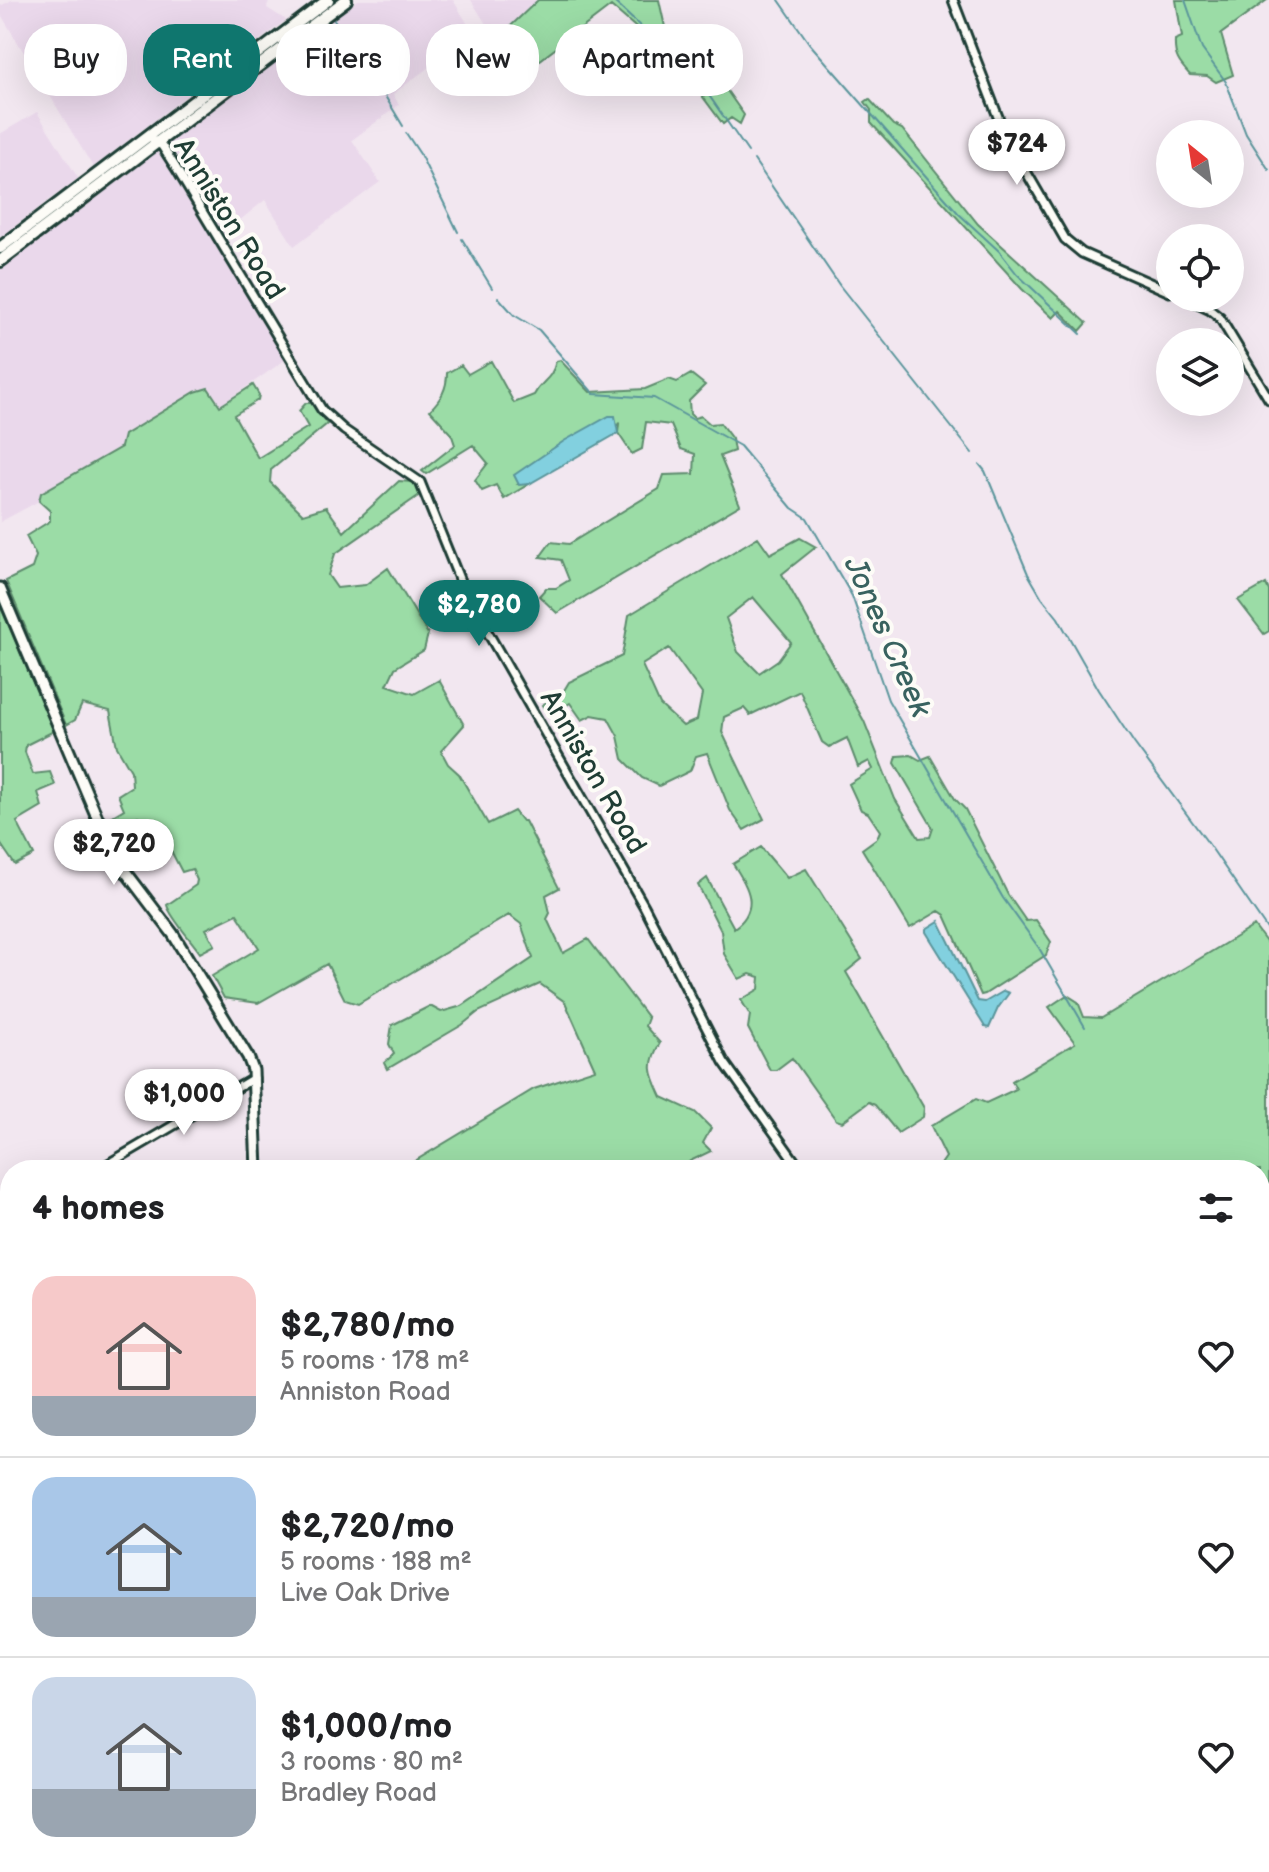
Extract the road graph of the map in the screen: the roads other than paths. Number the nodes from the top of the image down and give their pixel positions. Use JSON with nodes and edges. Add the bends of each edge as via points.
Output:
{"nodes":[{"id":1,"x":328,"y":0,"type":"edge"},
{"id":2,"x":346,"y":0,"type":"edge"},
{"id":3,"x":953,"y":0,"type":"edge"},
{"id":4,"x":260,"y":53,"type":"edge"},
{"id":5,"x":260,"y":65,"type":"edge"},
{"id":6,"x":207,"y":96,"type":"edge"},
{"id":7,"x":217,"y":96,"type":"edge"},
{"id":8,"x":153,"y":139,"type":"junction"},
{"id":9,"x":24,"y":230,"type":"junction"},
{"id":10,"x":19,"y":246,"type":"junction"},
{"id":11,"x":0,"y":248,"type":"edge"},
{"id":12,"x":0,"y":261,"type":"edge"},
{"id":13,"x":1156,"y":286,"type":"edge"},
{"id":14,"x":1212,"y":312,"type":"edge"},
{"id":15,"x":1269,"y":399,"type":"edge"},
{"id":16,"x":0,"y":588,"type":"edge"},
{"id":17,"x":254,"y":1078,"type":"junction"},
{"id":18,"x":115,"y":1160,"type":"edge"},
{"id":19,"x":257,"y":1160,"type":"edge"},
{"id":20,"x":794,"y":1160,"type":"edge"}],
"edges":[{"from":1,"to":4,"type":"highway"},
{"from":2,"to":5,"type":"highway"},
{"from":3,"to":13,"type":"street","via":[[1005,135],[1065,239],[1082,253]]},
{"from":6,"to":8,"type":"highway"},
{"from":7,"to":8,"type":"highway"},
{"from":8,"to":9,"type":"highway"},
{"from":8,"to":10,"type":"highway"},
{"from":8,"to":20,"type":"street","name":"Anniston Road","via":[[176,168],[322,410],[420,482],[464,591],[644,906],[724,1062]]},
{"from":9,"to":10,"type":"highway"},
{"from":9,"to":11,"type":"highway"},
{"from":10,"to":12,"type":"highway"},
{"from":14,"to":15,"type":"street"},
{"from":16,"to":17,"type":"main road","via":[[113,855],[193,965],[248,1057]]},
{"from":17,"to":18,"type":"street"},
{"from":17,"to":19,"type":"main road"}]}
